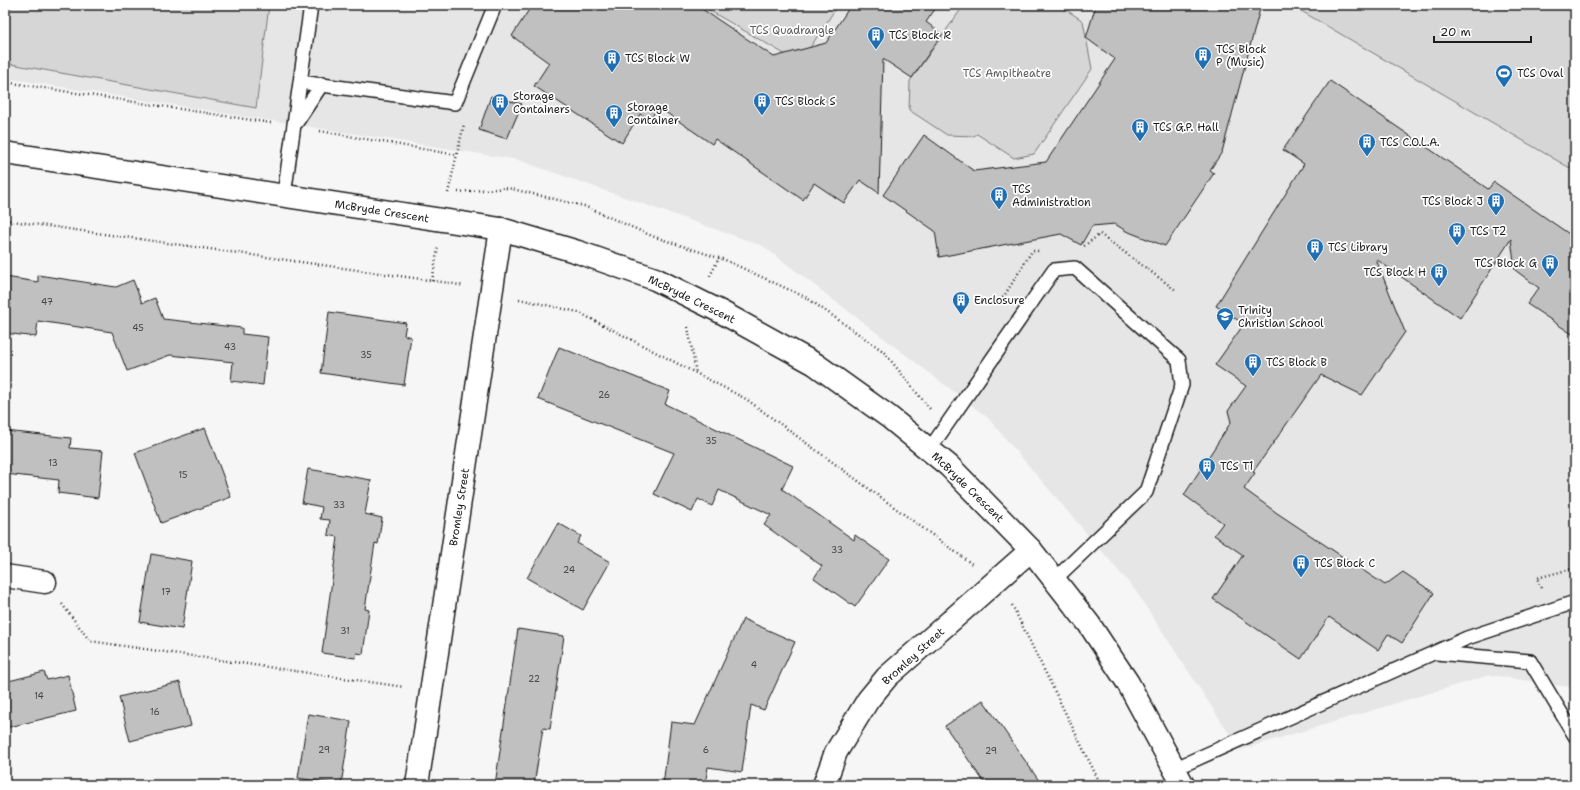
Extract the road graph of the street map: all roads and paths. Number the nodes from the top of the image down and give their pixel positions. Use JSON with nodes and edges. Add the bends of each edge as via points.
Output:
{"nodes":[{"id":1,"x":311,"y":5,"type":"edge"},
{"id":2,"x":494,"y":5,"type":"edge"},
{"id":3,"x":5,"y":82,"type":"edge"},
{"id":4,"x":300,"y":82,"type":"junction"},
{"id":5,"x":322,"y":84,"type":"junction"},
{"id":6,"x":465,"y":122,"type":"dead end"},
{"id":7,"x":293,"y":127,"type":"junction"},
{"id":8,"x":5,"y":152,"type":"edge"},
{"id":9,"x":457,"y":155,"type":"junction"},
{"id":10,"x":448,"y":193,"type":"junction"},
{"id":11,"x":284,"y":196,"type":"junction"},
{"id":12,"x":5,"y":220,"type":"edge"},
{"id":13,"x":443,"y":220,"type":"junction"},
{"id":14,"x":501,"y":229,"type":"junction"},
{"id":15,"x":1080,"y":249,"type":"dead end"},
{"id":16,"x":1040,"y":251,"type":"dead end"},
{"id":17,"x":432,"y":281,"type":"junction"},
{"id":18,"x":1177,"y":291,"type":"dead end"},
{"id":19,"x":491,"y":293,"type":"junction"},
{"id":20,"x":999,"y":304,"type":"dead end"},
{"id":21,"x":932,"y":411,"type":"dead end"},
{"id":22,"x":929,"y":450,"type":"junction"},
{"id":23,"x":1031,"y":550,"type":"junction"},
{"id":24,"x":5,"y":576,"type":"edge"},
{"id":25,"x":1054,"y":580,"type":"junction"},
{"id":26,"x":45,"y":582,"type":"joint"},
{"id":27,"x":992,"y":585,"type":"junction"},
{"id":28,"x":1575,"y":602,"type":"edge"},
{"id":29,"x":1434,"y":653,"type":"junction"},
{"id":30,"x":431,"y":691,"type":"junction"},
{"id":31,"x":1575,"y":736,"type":"edge"},
{"id":32,"x":1178,"y":777,"type":"edge"},
{"id":33,"x":417,"y":785,"type":"edge"},
{"id":34,"x":824,"y":785,"type":"edge"},
{"id":35,"x":1101,"y":785,"type":"edge"}],
"edges":[{"from":1,"to":4,"type":"lane"},
{"from":2,"to":5,"type":"lane","via":[[455,103]]},
{"from":3,"to":7,"type":"path"},
{"from":4,"to":5,"type":"lane"},
{"from":4,"to":7,"type":"lane"},
{"from":5,"to":7,"type":"lane"},
{"from":6,"to":9,"type":"path"},
{"from":7,"to":9,"type":"path"},
{"from":7,"to":11,"type":"lane"},
{"from":8,"to":11,"type":"street","name":"McBryde Crescent"},
{"from":9,"to":10,"type":"path"},
{"from":10,"to":13,"type":"path"},
{"from":10,"to":21,"type":"path","via":[[508,188],[584,206],[652,236],[725,260],[807,298],[882,351]]},
{"from":11,"to":13,"type":"street","name":"McBryde Crescent"},
{"from":12,"to":17,"type":"path"},
{"from":13,"to":14,"type":"street","name":"McBryde Crescent"},
{"from":13,"to":17,"type":"path"},
{"from":14,"to":19,"type":"street","name":"Bromley Street"},
{"from":14,"to":22,"type":"street","name":"McBryde Crescent","via":[[578,252],[655,280],[724,313],[815,364],[889,417]]},
{"from":15,"to":18,"type":"path","via":[[1100,234]]},
{"from":16,"to":20,"type":"path","via":[[1032,251]]},
{"from":17,"to":19,"type":"path"},
{"from":19,"to":27,"type":"path","via":[[578,312],[746,399],[971,564]]},
{"from":19,"to":30,"type":"street","name":"Bromley Street"},
{"from":22,"to":23,"type":"street","name":"McBryde Crescent","via":[[949,466]]},
{"from":22,"to":25,"type":"lane","via":[[1054,270],[1075,268],[1179,360],[1182,385],[1146,492]]},
{"from":23,"to":25,"type":"street","name":"McBryde Crescent"},
{"from":23,"to":27,"type":"street","name":"Bromley Street"},
{"from":24,"to":26,"type":"street"},
{"from":25,"to":32,"type":"street","name":"McBryde Crescent","via":[[1089,624],[1128,683]]},
{"from":26,"to":30,"type":"path","via":[[90,641]]},
{"from":27,"to":34,"type":"street","name":"Bromley Street","via":[[887,677],[868,700],[836,752]]},
{"from":27,"to":35,"type":"path","via":[[1010,601]]},
{"from":28,"to":29,"type":"lane","via":[[1467,638]]},
{"from":29,"to":31,"type":"lane","via":[[1530,661]]},
{"from":29,"to":32,"type":"lane"},
{"from":30,"to":33,"type":"street","name":"Bromley Street"}]}
